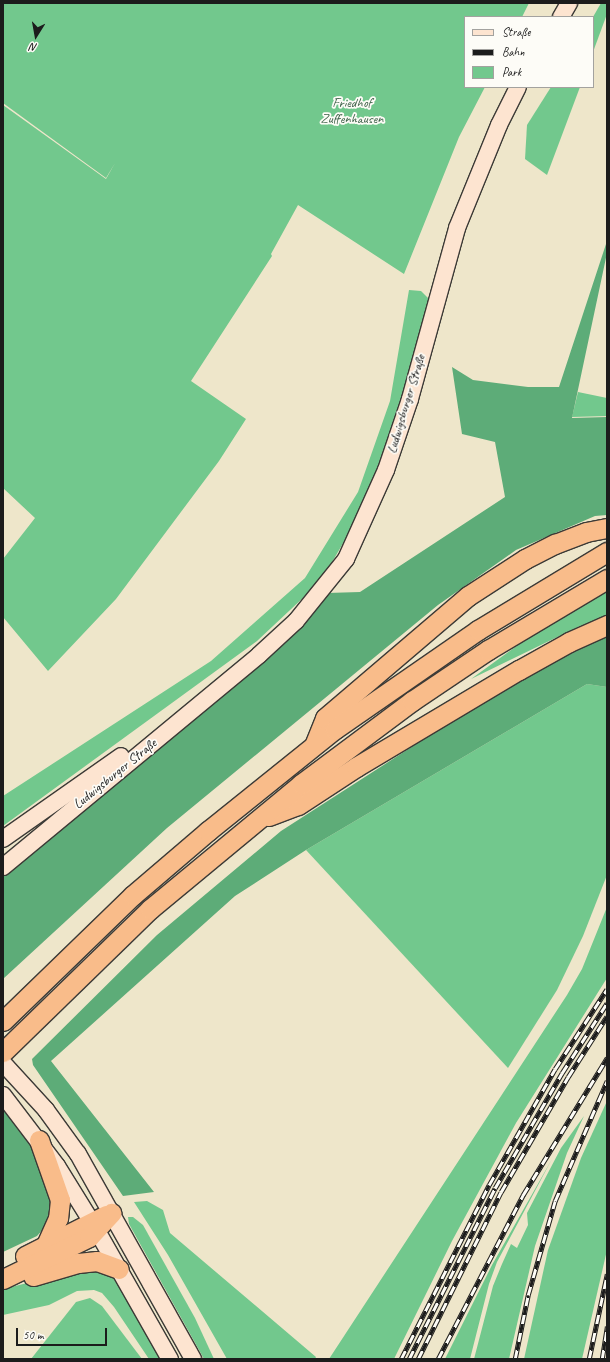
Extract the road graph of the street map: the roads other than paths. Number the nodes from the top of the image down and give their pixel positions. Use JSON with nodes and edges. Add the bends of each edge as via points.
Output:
{"nodes":[{"id":1,"x":570,"y":3,"type":"edge"},
{"id":2,"x":562,"y":16,"type":"edge"},
{"id":3,"x":518,"y":88,"type":"edge"},
{"id":4,"x":607,"y":528,"type":"edge"},
{"id":5,"x":607,"y":552,"type":"edge"},
{"id":6,"x":607,"y":579,"type":"edge"},
{"id":7,"x":607,"y":625,"type":"edge"},
{"id":8,"x":227,"y":681,"type":"junction"},
{"id":9,"x":313,"y":746,"type":"junction"},
{"id":10,"x":254,"y":821,"type":"junction"},
{"id":11,"x":3,"y":839,"type":"edge"},
{"id":12,"x":3,"y":867,"type":"edge"},
{"id":13,"x":5,"y":1019,"type":"edge"},
{"id":14,"x":3,"y":1052,"type":"edge"},
{"id":15,"x":3,"y":1063,"type":"edge"},
{"id":16,"x":3,"y":1095,"type":"edge"},
{"id":17,"x":39,"y":1140,"type":"junction"},
{"id":18,"x":111,"y":1213,"type":"junction"},
{"id":19,"x":94,"y":1225,"type":"junction"},
{"id":20,"x":46,"y":1245,"type":"junction"},
{"id":21,"x":3,"y":1265,"type":"edge"},
{"id":22,"x":119,"y":1269,"type":"junction"},
{"id":23,"x":3,"y":1279,"type":"edge"},
{"id":24,"x":3,"y":1284,"type":"edge"},
{"id":25,"x":170,"y":1359,"type":"edge"},
{"id":26,"x":193,"y":1359,"type":"edge"}],
"edges":[{"from":1,"to":2,"type":"main road"},
{"from":3,"to":8,"type":"main road","name":"Ludwigsburger Straße","via":[[499,125],[457,228],[410,399],[389,463],[346,559],[296,621]]},
{"from":4,"to":9,"type":"highway","via":[[586,532],[525,559],[438,619],[325,718]]},
{"from":5,"to":9,"type":"highway","via":[[478,630]]},
{"from":6,"to":10,"type":"highway","via":[[488,650],[412,701]]},
{"from":7,"to":10,"type":"highway","via":[[569,642],[519,670],[356,767],[298,805]]},
{"from":8,"to":11,"type":"main road","name":"Ludwigsburger Straße"},
{"from":8,"to":12,"type":"main road","name":"Ludwigsburger Straße"},
{"from":9,"to":13,"type":"highway","via":[[132,895]]},
{"from":10,"to":14,"type":"highway","via":[[150,909]]},
{"from":15,"to":18,"type":"main road","via":[[46,1110],[78,1154]]},
{"from":16,"to":17,"type":"main road"},
{"from":17,"to":19,"type":"main road"},
{"from":17,"to":20,"type":"highway","via":[[60,1200],[58,1218]]},
{"from":18,"to":19,"type":"highway"},
{"from":18,"to":26,"type":"main road"},
{"from":19,"to":20,"type":"highway"},
{"from":19,"to":22,"type":"main road"},
{"from":19,"to":23,"type":"highway","via":[[81,1242]]},
{"from":20,"to":21,"type":"highway"},
{"from":22,"to":24,"type":"highway","via":[[97,1261],[78,1263]]},
{"from":22,"to":25,"type":"main road"}]}
